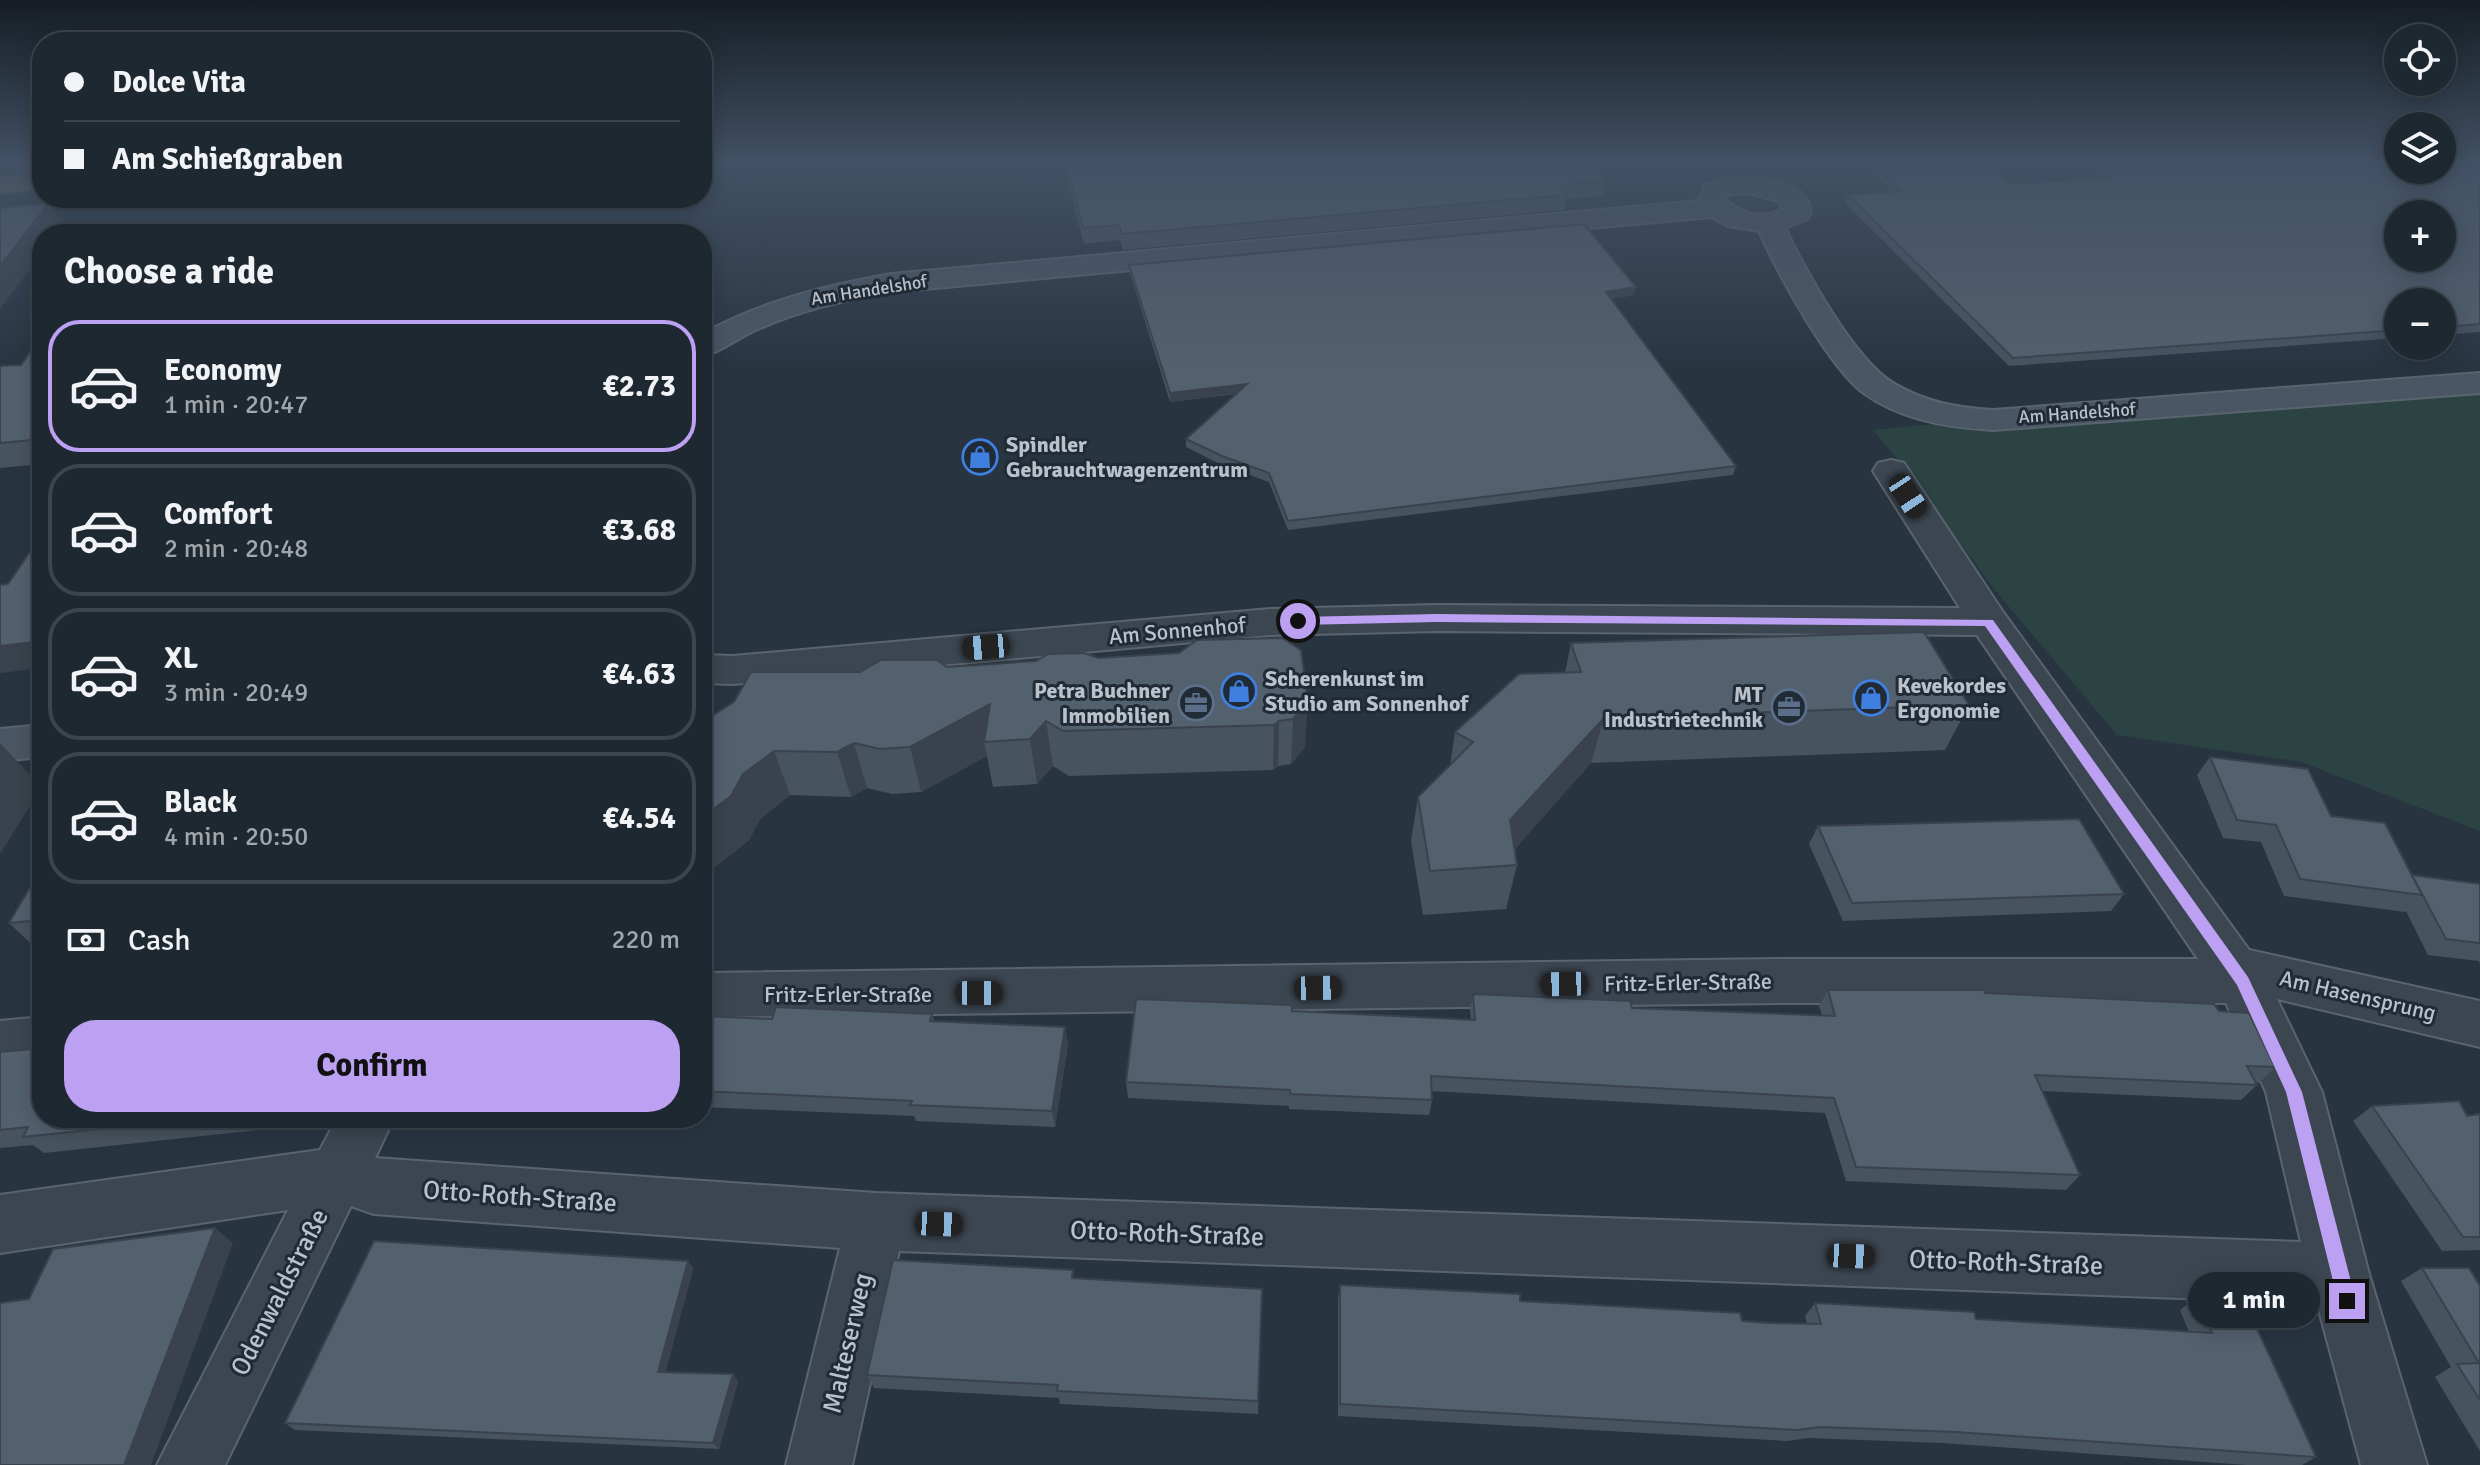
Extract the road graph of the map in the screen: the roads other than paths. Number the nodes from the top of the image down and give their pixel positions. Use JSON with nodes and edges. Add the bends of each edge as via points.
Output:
{"nodes":[{"id":1,"x":1439,"y":232,"type":"edge"},
{"id":2,"x":1773,"y":232,"type":"edge"},
{"id":3,"x":712,"y":342,"type":"edge"},
{"id":4,"x":2480,"y":383,"type":"edge"},
{"id":5,"x":1891,"y":471,"type":"dead end"},
{"id":6,"x":1989,"y":622,"type":"junction"},
{"id":7,"x":712,"y":669,"type":"edge"},
{"id":8,"x":32,"y":742,"type":"edge"},
{"id":9,"x":0,"y":745,"type":"edge"},
{"id":10,"x":2239,"y":975,"type":"junction"},
{"id":11,"x":712,"y":995,"type":"edge"},
{"id":12,"x":2480,"y":1024,"type":"edge"},
{"id":13,"x":32,"y":1041,"type":"edge"},
{"id":14,"x":0,"y":1045,"type":"edge"},
{"id":15,"x":361,"y":1128,"type":"edge"},
{"id":16,"x":339,"y":1175,"type":"junction"},
{"id":17,"x":876,"y":1222,"type":"junction"},
{"id":18,"x":0,"y":1224,"type":"edge"},
{"id":19,"x":2339,"y":1274,"type":"junction"},
{"id":20,"x":190,"y":1465,"type":"edge"},
{"id":21,"x":819,"y":1465,"type":"edge"},
{"id":22,"x":2394,"y":1465,"type":"edge"}],
"edges":[{"from":1,"to":3,"type":"street","name":"Am Handelshof","via":[[884,285],[767,312]]},
{"from":2,"to":4,"type":"street","name":"Am Handelshof","via":[[1833,335],[1865,378],[1910,402],[1966,419]]},
{"from":5,"to":6,"type":"street"},
{"from":6,"to":7,"type":"street","name":"Am Sonnenhof","via":[[1270,622]]},
{"from":6,"to":10,"type":"street"},
{"from":8,"to":9,"type":"street"},
{"from":10,"to":11,"type":"street","name":"Fritz-Erler-Straße"},
{"from":10,"to":12,"type":"street","name":"Am Hasensprung"},
{"from":10,"to":19,"type":"street","via":[[2294,1092]]},
{"from":13,"to":14,"type":"street"},
{"from":15,"to":16,"type":"street","name":"Odenwaldstraße"},
{"from":16,"to":17,"type":"street","name":"Otto-Roth-Straße","via":[[374,1186]]},
{"from":16,"to":18,"type":"street","name":"Otto-Roth-Straße"},
{"from":16,"to":20,"type":"street","name":"Odenwaldstraße"},
{"from":17,"to":19,"type":"street","name":"Otto-Roth-Straße"},
{"from":17,"to":21,"type":"street","name":"Malteserweg"},
{"from":19,"to":22,"type":"street"}]}
